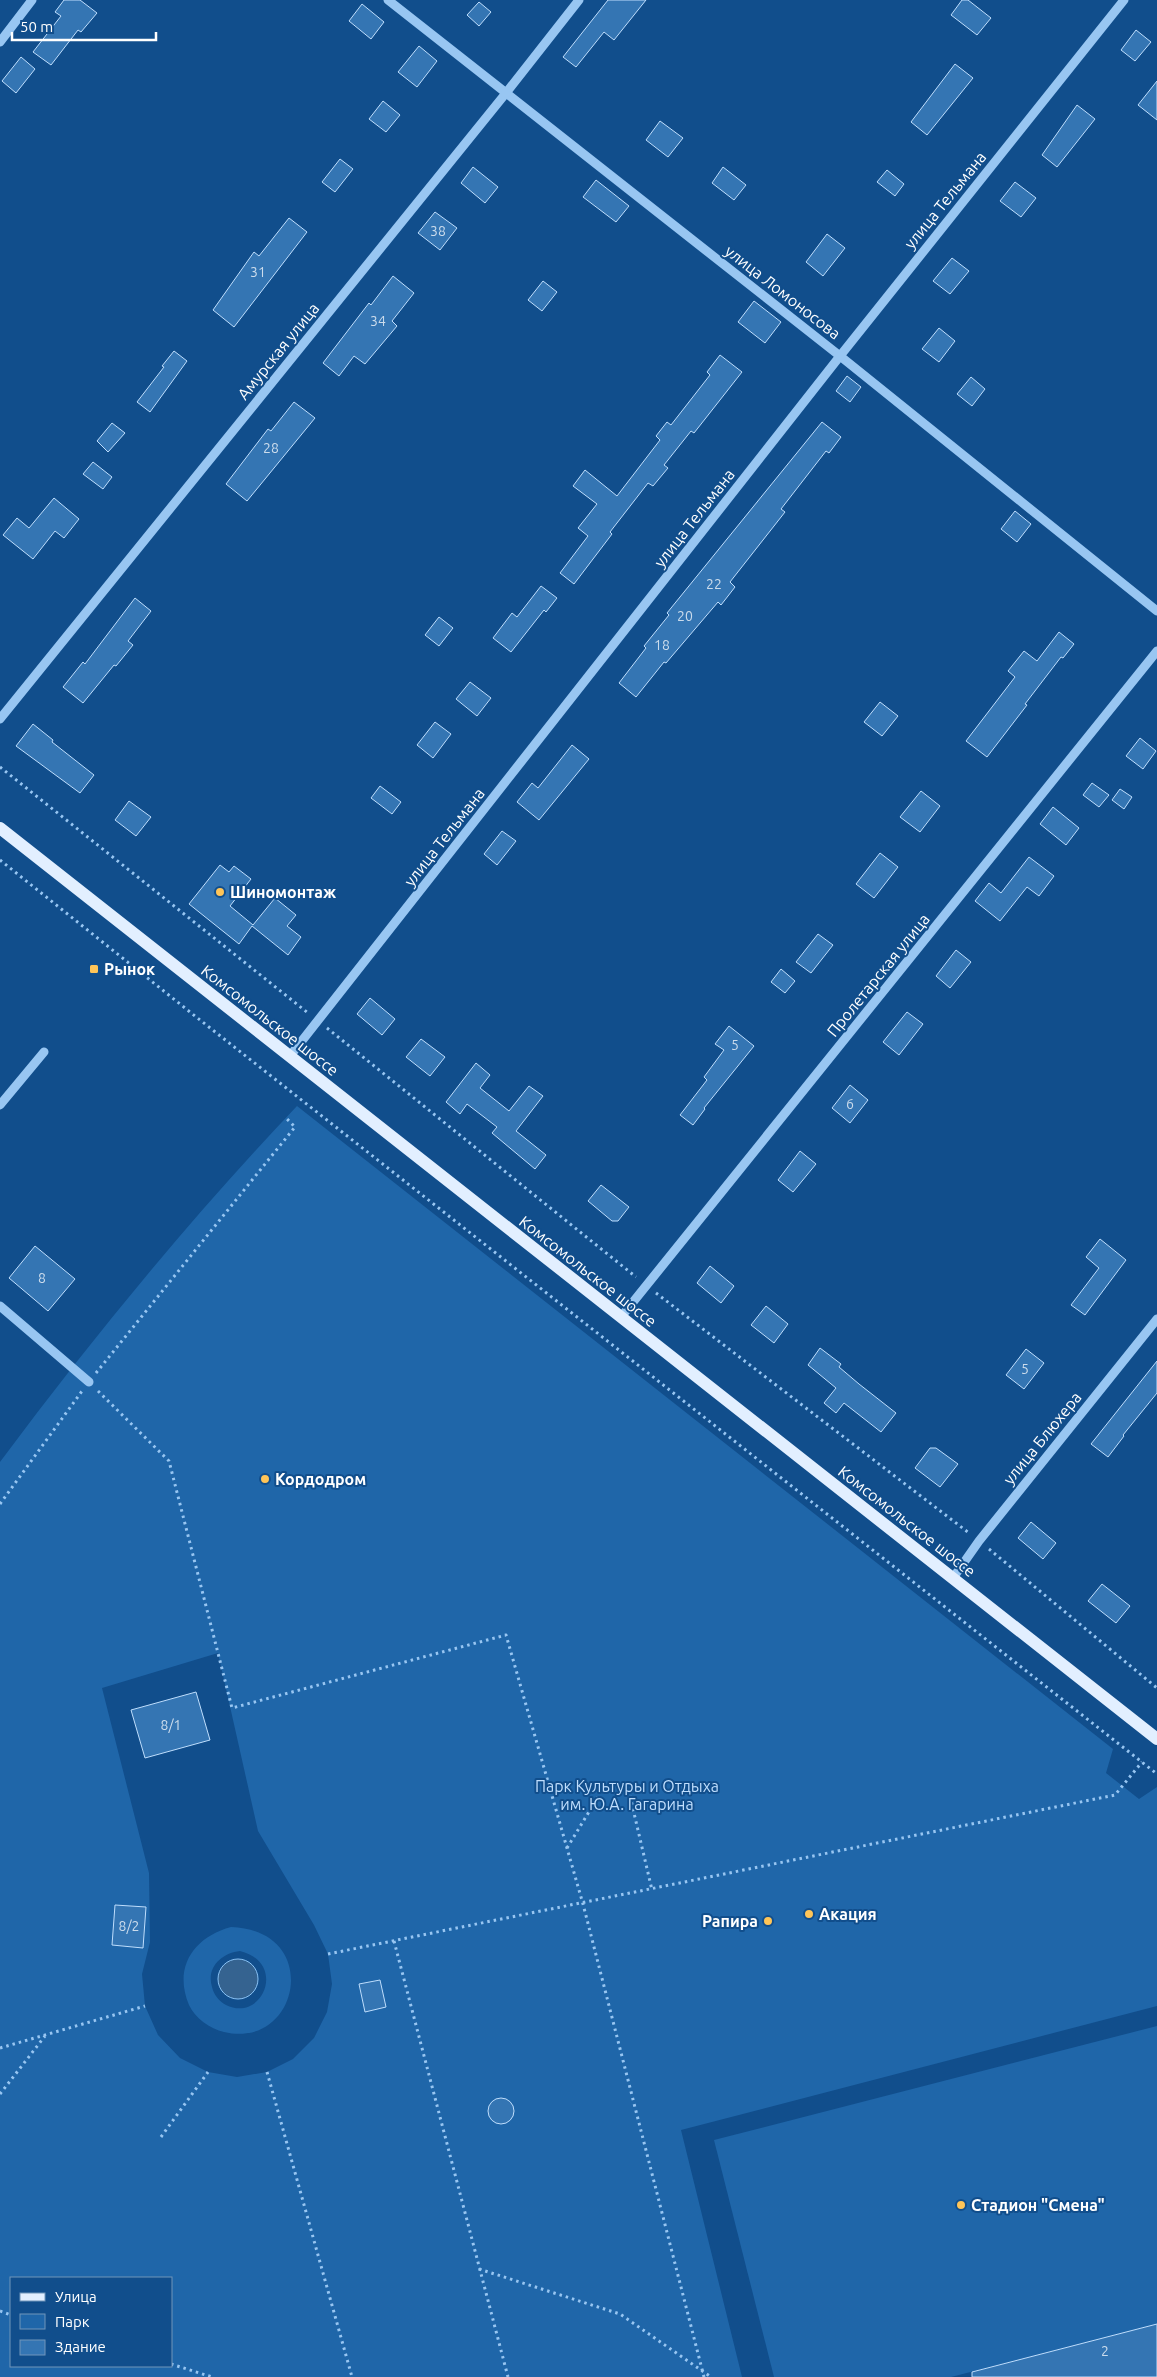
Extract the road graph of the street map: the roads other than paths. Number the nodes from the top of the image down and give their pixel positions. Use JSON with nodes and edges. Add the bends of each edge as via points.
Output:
{"nodes":[{"id":1,"x":32,"y":0,"type":"edge"},
{"id":2,"x":388,"y":0,"type":"edge"},
{"id":3,"x":579,"y":0,"type":"edge"},
{"id":4,"x":1124,"y":0,"type":"edge"},
{"id":5,"x":0,"y":42,"type":"edge"},
{"id":6,"x":506,"y":92,"type":"junction"},
{"id":7,"x":840,"y":356,"type":"junction"},
{"id":8,"x":1157,"y":611,"type":"edge"},
{"id":9,"x":1157,"y":651,"type":"edge"},
{"id":10,"x":0,"y":719,"type":"edge"},
{"id":11,"x":0,"y":828,"type":"edge"},
{"id":12,"x":44,"y":1052,"type":"dead end"},
{"id":13,"x":290,"y":1056,"type":"junction"},
{"id":14,"x":0,"y":1105,"type":"edge"},
{"id":15,"x":0,"y":1306,"type":"edge"},
{"id":16,"x":621,"y":1317,"type":"junction"},
{"id":17,"x":1157,"y":1319,"type":"edge"},
{"id":18,"x":89,"y":1382,"type":"road end"},
{"id":19,"x":953,"y":1578,"type":"junction"},
{"id":20,"x":1157,"y":1738,"type":"edge"}],
"edges":[{"from":1,"to":5,"type":"street"},
{"from":2,"to":6,"type":"street","name":"улица Ломоносова"},
{"from":3,"to":6,"type":"street","name":"Амурская улица"},
{"from":4,"to":7,"type":"street","name":"улица Тельмана"},
{"from":6,"to":7,"type":"street","name":"улица Ломоносова"},
{"from":6,"to":10,"type":"street","name":"Амурская улица"},
{"from":7,"to":8,"type":"street","name":"улица Ломоносова"},
{"from":7,"to":13,"type":"street","name":"улица Тельмана"},
{"from":9,"to":16,"type":"street","name":"Пролетарская улица"},
{"from":11,"to":13,"type":"main road","name":"Комсомольское шоссе"},
{"from":12,"to":14,"type":"street"},
{"from":13,"to":16,"type":"main road","name":"Комсомольское шоссе"},
{"from":15,"to":18,"type":"street"},
{"from":16,"to":19,"type":"main road","name":"Комсомольское шоссе"},
{"from":17,"to":19,"type":"street","name":"улица Блюхера"},
{"from":19,"to":20,"type":"main road","name":"Комсомольское шоссе"}]}
